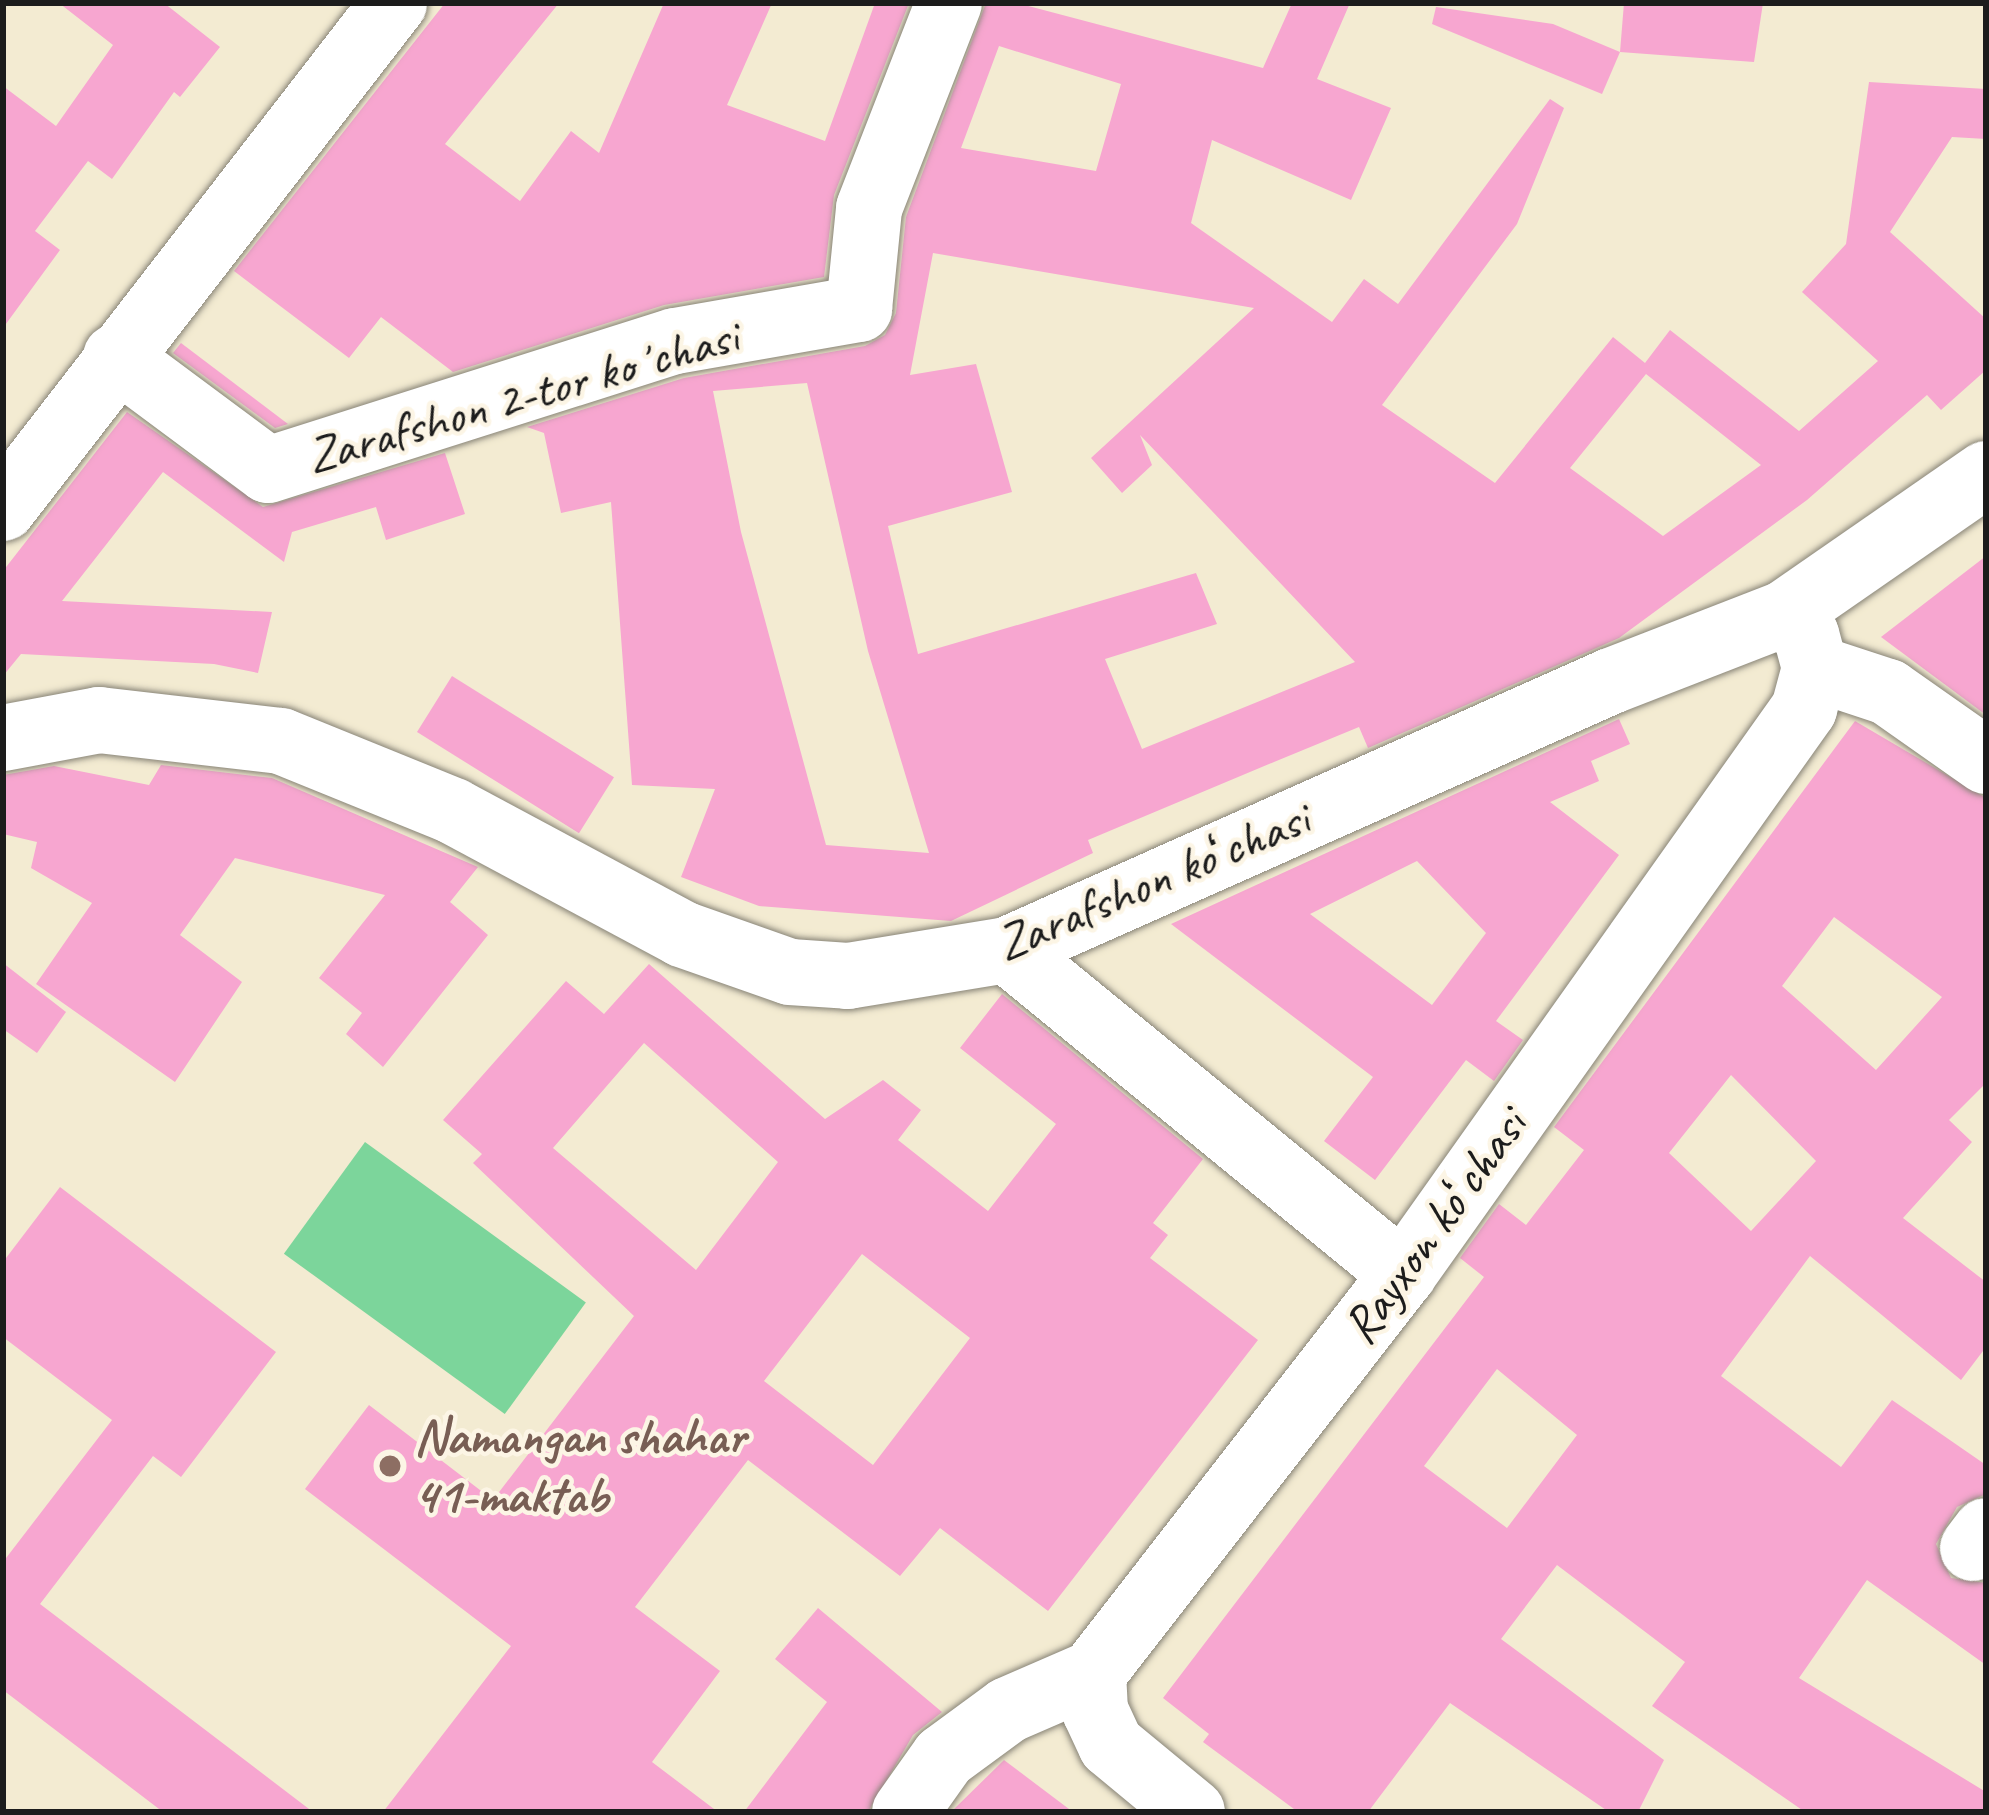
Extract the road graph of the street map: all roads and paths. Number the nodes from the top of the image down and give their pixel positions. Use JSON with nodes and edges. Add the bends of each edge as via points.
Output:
{"nodes":[{"id":1,"x":394,"y":3,"type":"edge"},
{"id":2,"x":949,"y":3,"type":"edge"},
{"id":3,"x":116,"y":357,"type":"junction"},
{"id":4,"x":1986,"y":474,"type":"edge"},
{"id":5,"x":3,"y":508,"type":"edge"},
{"id":6,"x":1800,"y":641,"type":"junction"},
{"id":7,"x":3,"y":738,"type":"edge"},
{"id":8,"x":1986,"y":761,"type":"edge"},
{"id":9,"x":1007,"y":950,"type":"junction"},
{"id":10,"x":1403,"y":1274,"type":"junction"},
{"id":11,"x":1094,"y":1673,"type":"junction"},
{"id":12,"x":905,"y":1812,"type":"edge"},
{"id":13,"x":1192,"y":1812,"type":"edge"}],
"edges":[{"from":1,"to":3,"type":"street"},
{"from":2,"to":3,"type":"street","name":"Zarafshon 2-tor koʼchasi","via":[[869,208],[859,310],[675,340],[268,470]]},
{"from":3,"to":5,"type":"street"},
{"from":4,"to":6,"type":"street","name":"Zarafshon koʻchasi"},
{"from":6,"to":8,"type":"street"},
{"from":6,"to":9,"type":"street","name":"Zarafshon koʻchasi","via":[[1611,681]]},
{"from":6,"to":10,"type":"street","name":"Rayxon koʻchasi","via":[[1804,709]]},
{"from":7,"to":9,"type":"street","name":"Zarafshon koʻchasi","via":[[99,721],[280,741],[453,812],[682,934],[790,972],[848,976]]},
{"from":9,"to":10,"type":"street"},
{"from":10,"to":11,"type":"street","name":"Rayxon koʻchasi"},
{"from":11,"to":12,"type":"street","via":[[976,1733],[944,1757]]},
{"from":11,"to":13,"type":"street","via":[[1095,1711],[1111,1745]]}]}
